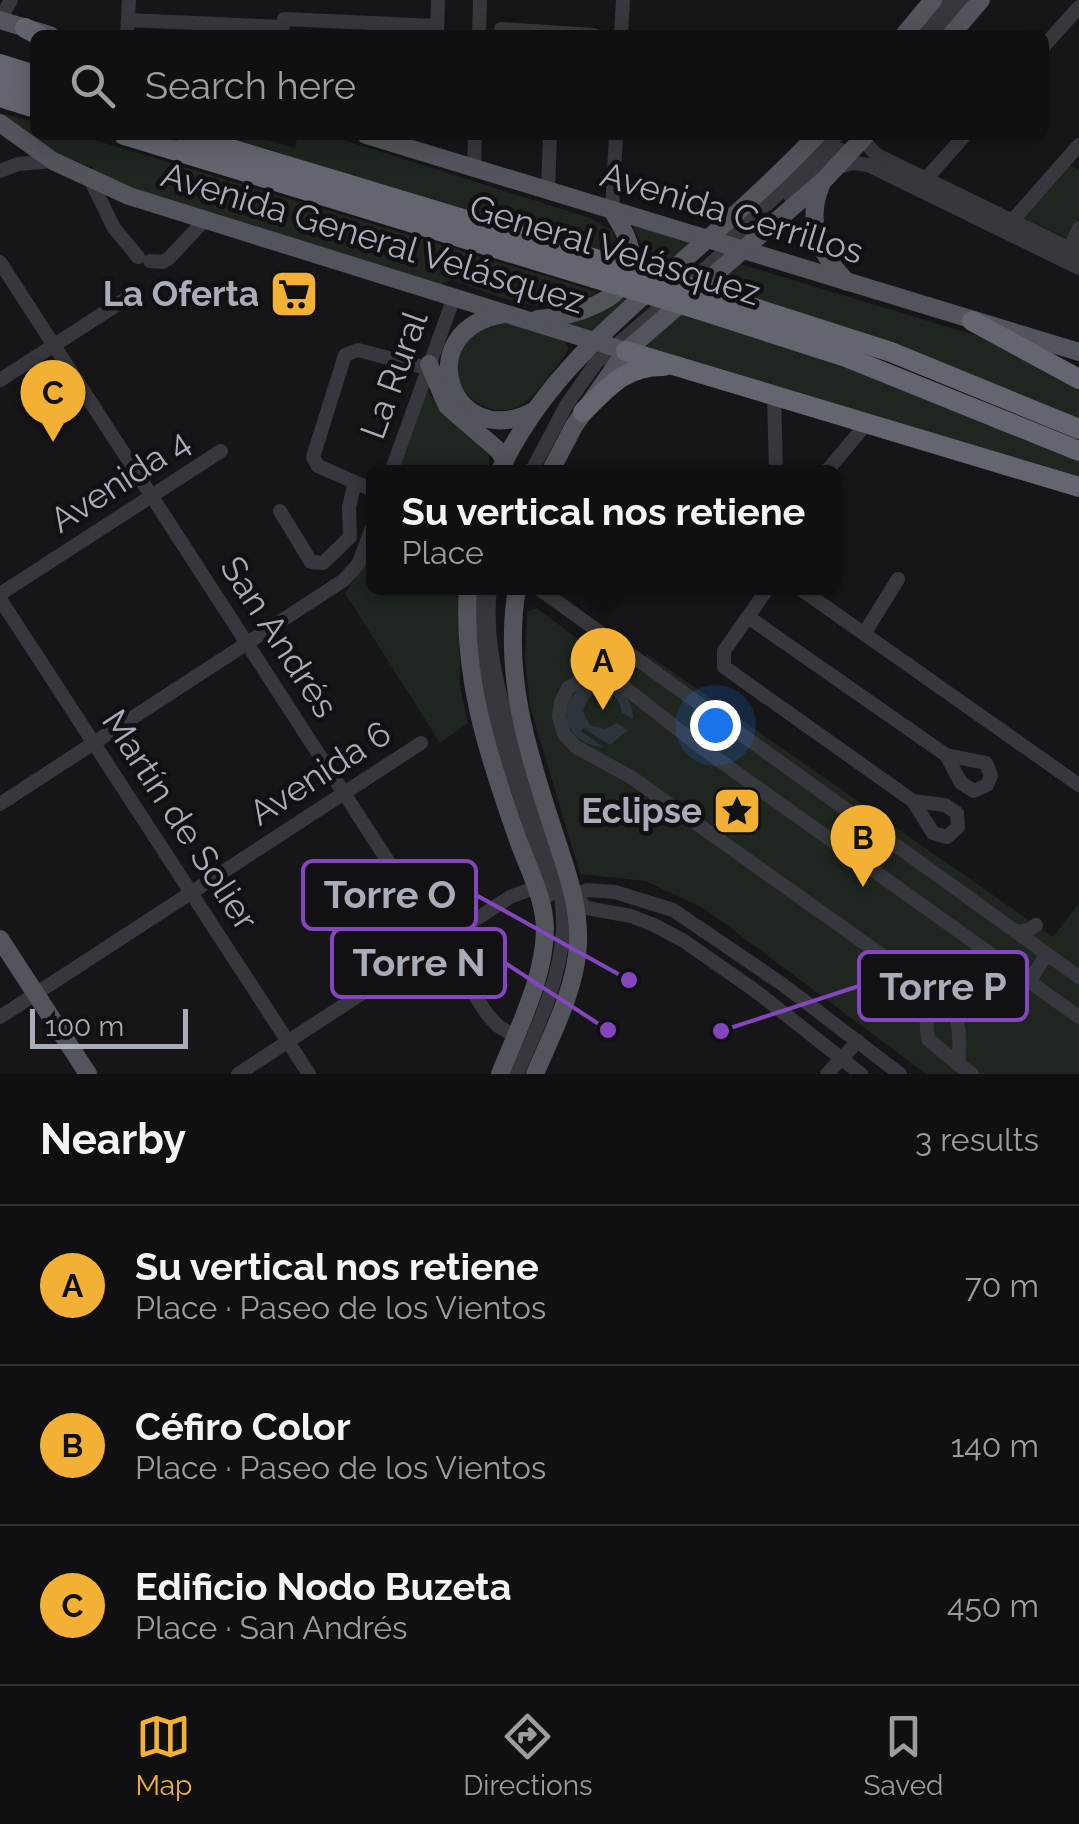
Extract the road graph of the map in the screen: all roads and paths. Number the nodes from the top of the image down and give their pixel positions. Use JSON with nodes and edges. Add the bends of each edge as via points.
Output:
{"nodes":[{"id":1,"x":11,"y":0,"type":"edge"},
{"id":2,"x":129,"y":0,"type":"edge"},
{"id":3,"x":438,"y":0,"type":"edge"},
{"id":4,"x":480,"y":0,"type":"edge"},
{"id":5,"x":623,"y":0,"type":"edge"},
{"id":6,"x":933,"y":0,"type":"edge"},
{"id":7,"x":950,"y":0,"type":"edge"},
{"id":8,"x":964,"y":0,"type":"edge"},
{"id":9,"x":981,"y":0,"type":"edge"},
{"id":10,"x":1079,"y":7,"type":"edge"},
{"id":11,"x":0,"y":20,"type":"edge"},
{"id":12,"x":128,"y":27,"type":"edge"},
{"id":13,"x":501,"y":29,"type":"dead end"},
{"id":14,"x":30,"y":30,"type":"edge"},
{"id":15,"x":437,"y":30,"type":"edge"},
{"id":16,"x":479,"y":30,"type":"edge"},
{"id":17,"x":516,"y":30,"type":"edge"},
{"id":18,"x":621,"y":30,"type":"edge"},
{"id":19,"x":908,"y":30,"type":"edge"},
{"id":20,"x":923,"y":30,"type":"edge"},
{"id":21,"x":938,"y":30,"type":"edge"},
{"id":22,"x":955,"y":30,"type":"edge"},
{"id":23,"x":1049,"y":40,"type":"edge"},
{"id":24,"x":0,"y":64,"type":"edge"},
{"id":25,"x":30,"y":73,"type":"edge"},
{"id":26,"x":0,"y":79,"type":"edge"},
{"id":27,"x":30,"y":88,"type":"edge"},
{"id":28,"x":0,"y":98,"type":"edge"},
{"id":29,"x":30,"y":107,"type":"edge"},
{"id":30,"x":0,"y":108,"type":"edge"},
{"id":31,"x":30,"y":116,"type":"edge"},
{"id":32,"x":0,"y":123,"type":"edge"},
{"id":33,"x":140,"y":140,"type":"edge"},
{"id":34,"x":203,"y":140,"type":"edge"},
{"id":35,"x":382,"y":140,"type":"edge"},
{"id":36,"x":475,"y":140,"type":"edge"},
{"id":37,"x":550,"y":140,"type":"edge"},
{"id":38,"x":616,"y":140,"type":"edge"},
{"id":39,"x":812,"y":140,"type":"edge"},
{"id":40,"x":833,"y":140,"type":"edge"},
{"id":41,"x":857,"y":140,"type":"edge"},
{"id":42,"x":858,"y":140,"type":"edge"},
{"id":43,"x":864,"y":140,"type":"edge"},
{"id":44,"x":961,"y":140,"type":"edge"},
{"id":45,"x":1079,"y":145,"type":"edge"},
{"id":46,"x":54,"y":161,"type":"junction"},
{"id":47,"x":474,"y":168,"type":"junction"},
{"id":48,"x":0,"y":171,"type":"edge"},
{"id":49,"x":831,"y":173,"type":"junction"},
{"id":50,"x":90,"y":179,"type":"junction"},
{"id":51,"x":926,"y":179,"type":"junction"},
{"id":52,"x":548,"y":190,"type":"junction"},
{"id":53,"x":612,"y":210,"type":"junction"},
{"id":54,"x":204,"y":221,"type":"junction"},
{"id":55,"x":1012,"y":221,"type":"junction"},
{"id":56,"x":1079,"y":228,"type":"edge"},
{"id":57,"x":723,"y":244,"type":"junction"},
{"id":58,"x":1074,"y":251,"type":"edge"},
{"id":59,"x":0,"y":262,"type":"edge"},
{"id":60,"x":1079,"y":268,"type":"edge"},
{"id":61,"x":602,"y":270,"type":"junction"},
{"id":62,"x":848,"y":283,"type":"junction"},
{"id":63,"x":454,"y":298,"type":"junction"},
{"id":64,"x":124,"y":300,"type":"dead end"},
{"id":65,"x":706,"y":302,"type":"junction"},
{"id":66,"x":519,"y":316,"type":"junction"},
{"id":67,"x":972,"y":321,"type":"junction"},
{"id":68,"x":54,"y":345,"type":"junction"},
{"id":69,"x":610,"y":345,"type":"junction"},
{"id":70,"x":1079,"y":352,"type":"edge"},
{"id":71,"x":428,"y":366,"type":"junction"},
{"id":72,"x":681,"y":367,"type":"junction"},
{"id":73,"x":1079,"y":378,"type":"edge"},
{"id":74,"x":0,"y":380,"type":"edge"},
{"id":75,"x":774,"y":395,"type":"junction"},
{"id":76,"x":534,"y":411,"type":"junction"},
{"id":77,"x":583,"y":412,"type":"junction"},
{"id":78,"x":868,"y":423,"type":"junction"},
{"id":79,"x":1079,"y":428,"type":"edge"},
{"id":80,"x":222,"y":451,"type":"dead end"},
{"id":81,"x":1079,"y":452,"type":"edge"},
{"id":82,"x":393,"y":465,"type":"edge"},
{"id":83,"x":503,"y":465,"type":"edge"},
{"id":84,"x":506,"y":465,"type":"edge"},
{"id":85,"x":506,"y":465,"type":"edge"},
{"id":86,"x":535,"y":465,"type":"edge"},
{"id":87,"x":554,"y":465,"type":"edge"},
{"id":88,"x":776,"y":465,"type":"edge"},
{"id":89,"x":832,"y":465,"type":"edge"},
{"id":90,"x":355,"y":482,"type":"junction"},
{"id":91,"x":366,"y":487,"type":"edge"},
{"id":92,"x":1079,"y":487,"type":"edge"},
{"id":93,"x":152,"y":496,"type":"junction"},
{"id":94,"x":280,"y":511,"type":"dead end"},
{"id":95,"x":366,"y":544,"type":"edge"},
{"id":96,"x":898,"y":578,"type":"dead end"},
{"id":97,"x":468,"y":595,"type":"edge"},
{"id":98,"x":477,"y":595,"type":"edge"},
{"id":99,"x":490,"y":595,"type":"edge"},
{"id":100,"x":516,"y":595,"type":"edge"},
{"id":101,"x":547,"y":595,"type":"edge"},
{"id":102,"x":763,"y":595,"type":"edge"},
{"id":103,"x":815,"y":595,"type":"edge"},
{"id":104,"x":0,"y":597,"type":"edge"},
{"id":105,"x":748,"y":617,"type":"junction"},
{"id":106,"x":864,"y":634,"type":"junction"},
{"id":107,"x":247,"y":644,"type":"junction"},
{"id":108,"x":94,"y":743,"type":"junction"},
{"id":109,"x":421,"y":743,"type":"dead end"},
{"id":110,"x":946,"y":756,"type":"dead end"},
{"id":111,"x":533,"y":767,"type":"junction"},
{"id":112,"x":1079,"y":784,"type":"edge"},
{"id":113,"x":344,"y":792,"type":"junction"},
{"id":114,"x":913,"y":802,"type":"dead end"},
{"id":115,"x":0,"y":804,"type":"edge"},
{"id":116,"x":538,"y":811,"type":"junction"},
{"id":117,"x":190,"y":892,"type":"junction"},
{"id":118,"x":555,"y":892,"type":"junction"},
{"id":119,"x":1036,"y":924,"type":"dead end"},
{"id":120,"x":1016,"y":932,"type":"junction"},
{"id":121,"x":0,"y":940,"type":"edge"},
{"id":122,"x":441,"y":942,"type":"junction"},
{"id":123,"x":729,"y":948,"type":"junction"},
{"id":124,"x":1043,"y":960,"type":"dead end"},
{"id":125,"x":718,"y":964,"type":"junction"},
{"id":126,"x":912,"y":969,"type":"junction"},
{"id":127,"x":1079,"y":978,"type":"edge"},
{"id":128,"x":1029,"y":982,"type":"junction"},
{"id":129,"x":35,"y":994,"type":"junction"},
{"id":130,"x":0,"y":1016,"type":"edge"},
{"id":131,"x":1079,"y":1017,"type":"edge"},
{"id":132,"x":515,"y":1036,"type":"junction"},
{"id":133,"x":858,"y":1041,"type":"junction"},
{"id":134,"x":288,"y":1042,"type":"junction"},
{"id":135,"x":842,"y":1059,"type":"junction"},
{"id":136,"x":958,"y":1064,"type":"junction"},
{"id":137,"x":88,"y":1074,"type":"edge"},
{"id":138,"x":238,"y":1074,"type":"edge"},
{"id":139,"x":309,"y":1074,"type":"edge"},
{"id":140,"x":500,"y":1074,"type":"edge"},
{"id":141,"x":517,"y":1074,"type":"edge"},
{"id":142,"x":534,"y":1074,"type":"edge"},
{"id":143,"x":828,"y":1074,"type":"edge"},
{"id":144,"x":860,"y":1074,"type":"edge"},
{"id":145,"x":900,"y":1074,"type":"edge"},
{"id":146,"x":972,"y":1074,"type":"edge"}],
"edges":[{"from":1,"to":11,"type":"street"},
{"from":2,"to":12,"type":"street"},
{"from":3,"to":15,"type":"street"},
{"from":4,"to":16,"type":"street"},
{"from":5,"to":18,"type":"street"},
{"from":6,"to":19,"type":"main road"},
{"from":7,"to":20,"type":"street"},
{"from":8,"to":21,"type":"street"},
{"from":9,"to":22,"type":"main road"},
{"from":10,"to":23,"type":"street"},
{"from":11,"to":14,"type":"main road"},
{"from":12,"to":15,"type":"street","via":[[284,23]]},
{"from":13,"to":17,"type":"street"},
{"from":24,"to":25,"type":"highway"},
{"from":26,"to":27,"type":"highway"},
{"from":28,"to":29,"type":"highway"},
{"from":30,"to":31,"type":"highway"},
{"from":32,"to":46,"type":"main road","name":"Avenida General Velásquez"},
{"from":33,"to":61,"type":"highway","name":"General Velásquez"},
{"from":34,"to":61,"type":"highway","name":"General Velásquez"},
{"from":35,"to":47,"type":"main road","name":"Avenida Cerrillos"},
{"from":36,"to":47,"type":"street"},
{"from":37,"to":52,"type":"street"},
{"from":38,"to":53,"type":"street"},
{"from":39,"to":57,"type":"main road"},
{"from":40,"to":57,"type":"street"},
{"from":41,"to":57,"type":"street"},
{"from":42,"to":49,"type":"main road"},
{"from":43,"to":51,"type":"street","via":[[877,155]]},
{"from":44,"to":51,"type":"street"},
{"from":45,"to":55,"type":"street"},
{"from":46,"to":48,"type":"street"},
{"from":46,"to":50,"type":"main road","name":"Avenida General Velásquez"},
{"from":47,"to":52,"type":"main road","name":"Avenida Cerrillos"},
{"from":49,"to":57,"type":"main road"},
{"from":49,"to":60,"type":"street","via":[[868,165]]},
{"from":49,"to":62,"type":"main road","via":[[815,204],[815,231],[824,255]]},
{"from":50,"to":54,"type":"main road","name":"Avenida General Velásquez"},
{"from":50,"to":54,"type":"street","via":[[114,228],[144,259],[170,258]]},
{"from":51,"to":55,"type":"street"},
{"from":52,"to":53,"type":"main road","name":"Avenida Cerrillos"},
{"from":53,"to":57,"type":"main road","name":"Avenida Cerrillos"},
{"from":53,"to":66,"type":"main road","via":[[631,252],[622,284],[581,311]]},
{"from":54,"to":63,"type":"main road","name":"Avenida General Velásquez"},
{"from":55,"to":58,"type":"street"},
{"from":56,"to":58,"type":"street"},
{"from":57,"to":62,"type":"main road","name":"Avenida Cerrillos"},
{"from":57,"to":69,"type":"main road"},
{"from":57,"to":69,"type":"main road"},
{"from":59,"to":68,"type":"street","name":"San Andrés"},
{"from":61,"to":65,"type":"highway","name":"General Velásquez","bridge":true},
{"from":62,"to":67,"type":"main road","name":"Avenida Cerrillos"},
{"from":63,"to":66,"type":"main road","name":"Avenida General Velásquez"},
{"from":63,"to":71,"type":"street","name":"La Rural"},
{"from":64,"to":68,"type":"street"},
{"from":65,"to":79,"type":"highway","name":"General Velásquez","via":[[891,352]]},
{"from":65,"to":81,"type":"highway","name":"General Velásquez"},
{"from":66,"to":69,"type":"main road","name":"Avenida General Velásquez"},
{"from":66,"to":76,"type":"main road","via":[[483,319],[462,332],[449,359],[450,380],[462,404],[483,419],[505,422]]},
{"from":67,"to":70,"type":"main road","name":"Avenida Cerrillos"},
{"from":67,"to":73,"type":"highway"},
{"from":68,"to":74,"type":"street"},
{"from":68,"to":93,"type":"street","name":"San Andrés"},
{"from":69,"to":72,"type":"highway"},
{"from":69,"to":76,"type":"main road","via":[[558,377]]},
{"from":69,"to":77,"type":"main road"},
{"from":69,"to":84,"type":"street","via":[[550,399]]},
{"from":69,"to":86,"type":"street","via":[[573,394]]},
{"from":71,"to":82,"type":"street","name":"La Rural"},
{"from":71,"to":83,"type":"main road","via":[[447,406],[498,450]]},
{"from":71,"to":90,"type":"street","via":[[358,350],[344,355],[313,457],[318,466]]},
{"from":72,"to":75,"type":"highway"},
{"from":72,"to":77,"type":"highway","via":[[632,370]]},
{"from":75,"to":78,"type":"highway"},
{"from":75,"to":88,"type":"street"},
{"from":76,"to":85,"type":"main road"},
{"from":77,"to":87,"type":"main road"},
{"from":78,"to":89,"type":"street"},
{"from":78,"to":92,"type":"highway"},
{"from":80,"to":93,"type":"street","name":"Avenida 4"},
{"from":90,"to":91,"type":"street"},
{"from":90,"to":94,"type":"street","via":[[350,537],[323,563],[311,562]]},
{"from":93,"to":104,"type":"street","name":"Avenida 4"},
{"from":93,"to":107,"type":"street","name":"San Andrés"},
{"from":95,"to":107,"type":"street","via":[[359,563],[338,584]]},
{"from":96,"to":106,"type":"street"},
{"from":97,"to":118,"type":"main road","via":[[476,710],[511,821]]},
{"from":98,"to":118,"type":"street","via":[[490,703]]},
{"from":99,"to":116,"type":"street","via":[[494,666]]},
{"from":100,"to":111,"type":"main road","via":[[515,695]]},
{"from":101,"to":120,"type":"street"},
{"from":102,"to":105,"type":"street"},
{"from":103,"to":106,"type":"street"},
{"from":104,"to":108,"type":"street","name":"Martín de Solier"},
{"from":105,"to":110,"type":"street"},
{"from":105,"to":114,"type":"street","via":[[724,650],[728,672]]},
{"from":106,"to":112,"type":"street"},
{"from":107,"to":108,"type":"street"},
{"from":107,"to":113,"type":"street","name":"San Andrés"},
{"from":108,"to":115,"type":"street"},
{"from":108,"to":117,"type":"street","name":"Martín de Solier"},
{"from":109,"to":113,"type":"street","name":"Avenida 6"},
{"from":111,"to":116,"type":"street"},
{"from":111,"to":118,"type":"main road"},
{"from":113,"to":117,"type":"street","name":"Avenida 6"},
{"from":113,"to":122,"type":"street","name":"San Andrés"},
{"from":116,"to":118,"type":"street"},
{"from":117,"to":129,"type":"street","name":"Avenida 6"},
{"from":117,"to":134,"type":"street","name":"Martín de Solier"},
{"from":118,"to":122,"type":"street","via":[[527,889]]},
{"from":118,"to":123,"type":"street","via":[[642,898],[688,918]]},
{"from":118,"to":125,"type":"street","via":[[587,908],[654,925]]},
{"from":118,"to":132,"type":"main road","via":[[544,913],[540,965]]},
{"from":118,"to":141,"type":"street","via":[[563,927],[558,968]]},
{"from":118,"to":142,"type":"main road","via":[[578,939]]},
{"from":119,"to":120,"type":"street"},
{"from":120,"to":127,"type":"street"},
{"from":121,"to":129,"type":"main road"},
{"from":122,"to":132,"type":"street","name":"San Andrés","via":[[492,1020]]},
{"from":122,"to":134,"type":"street"},
{"from":123,"to":125,"type":"street","via":[[730,958]]},
{"from":123,"to":133,"type":"street"},
{"from":124,"to":128,"type":"street"},
{"from":125,"to":135,"type":"street"},
{"from":126,"to":128,"type":"street","via":[[569,741],[560,707],[576,681],[610,676]]},
{"from":126,"to":136,"type":"street","via":[[923,990],[928,1040]]},
{"from":126,"to":136,"type":"street","via":[[940,988],[956,1011]]},
{"from":128,"to":131,"type":"street"},
{"from":129,"to":130,"type":"street","name":"Avenida 6"},
{"from":129,"to":137,"type":"main road"},
{"from":132,"to":140,"type":"main road"},
{"from":133,"to":135,"type":"street"},
{"from":133,"to":145,"type":"street"},
{"from":134,"to":138,"type":"street"},
{"from":134,"to":139,"type":"street","name":"Martín de Solier"},
{"from":135,"to":143,"type":"street"},
{"from":135,"to":144,"type":"street"},
{"from":136,"to":146,"type":"street"}]}
